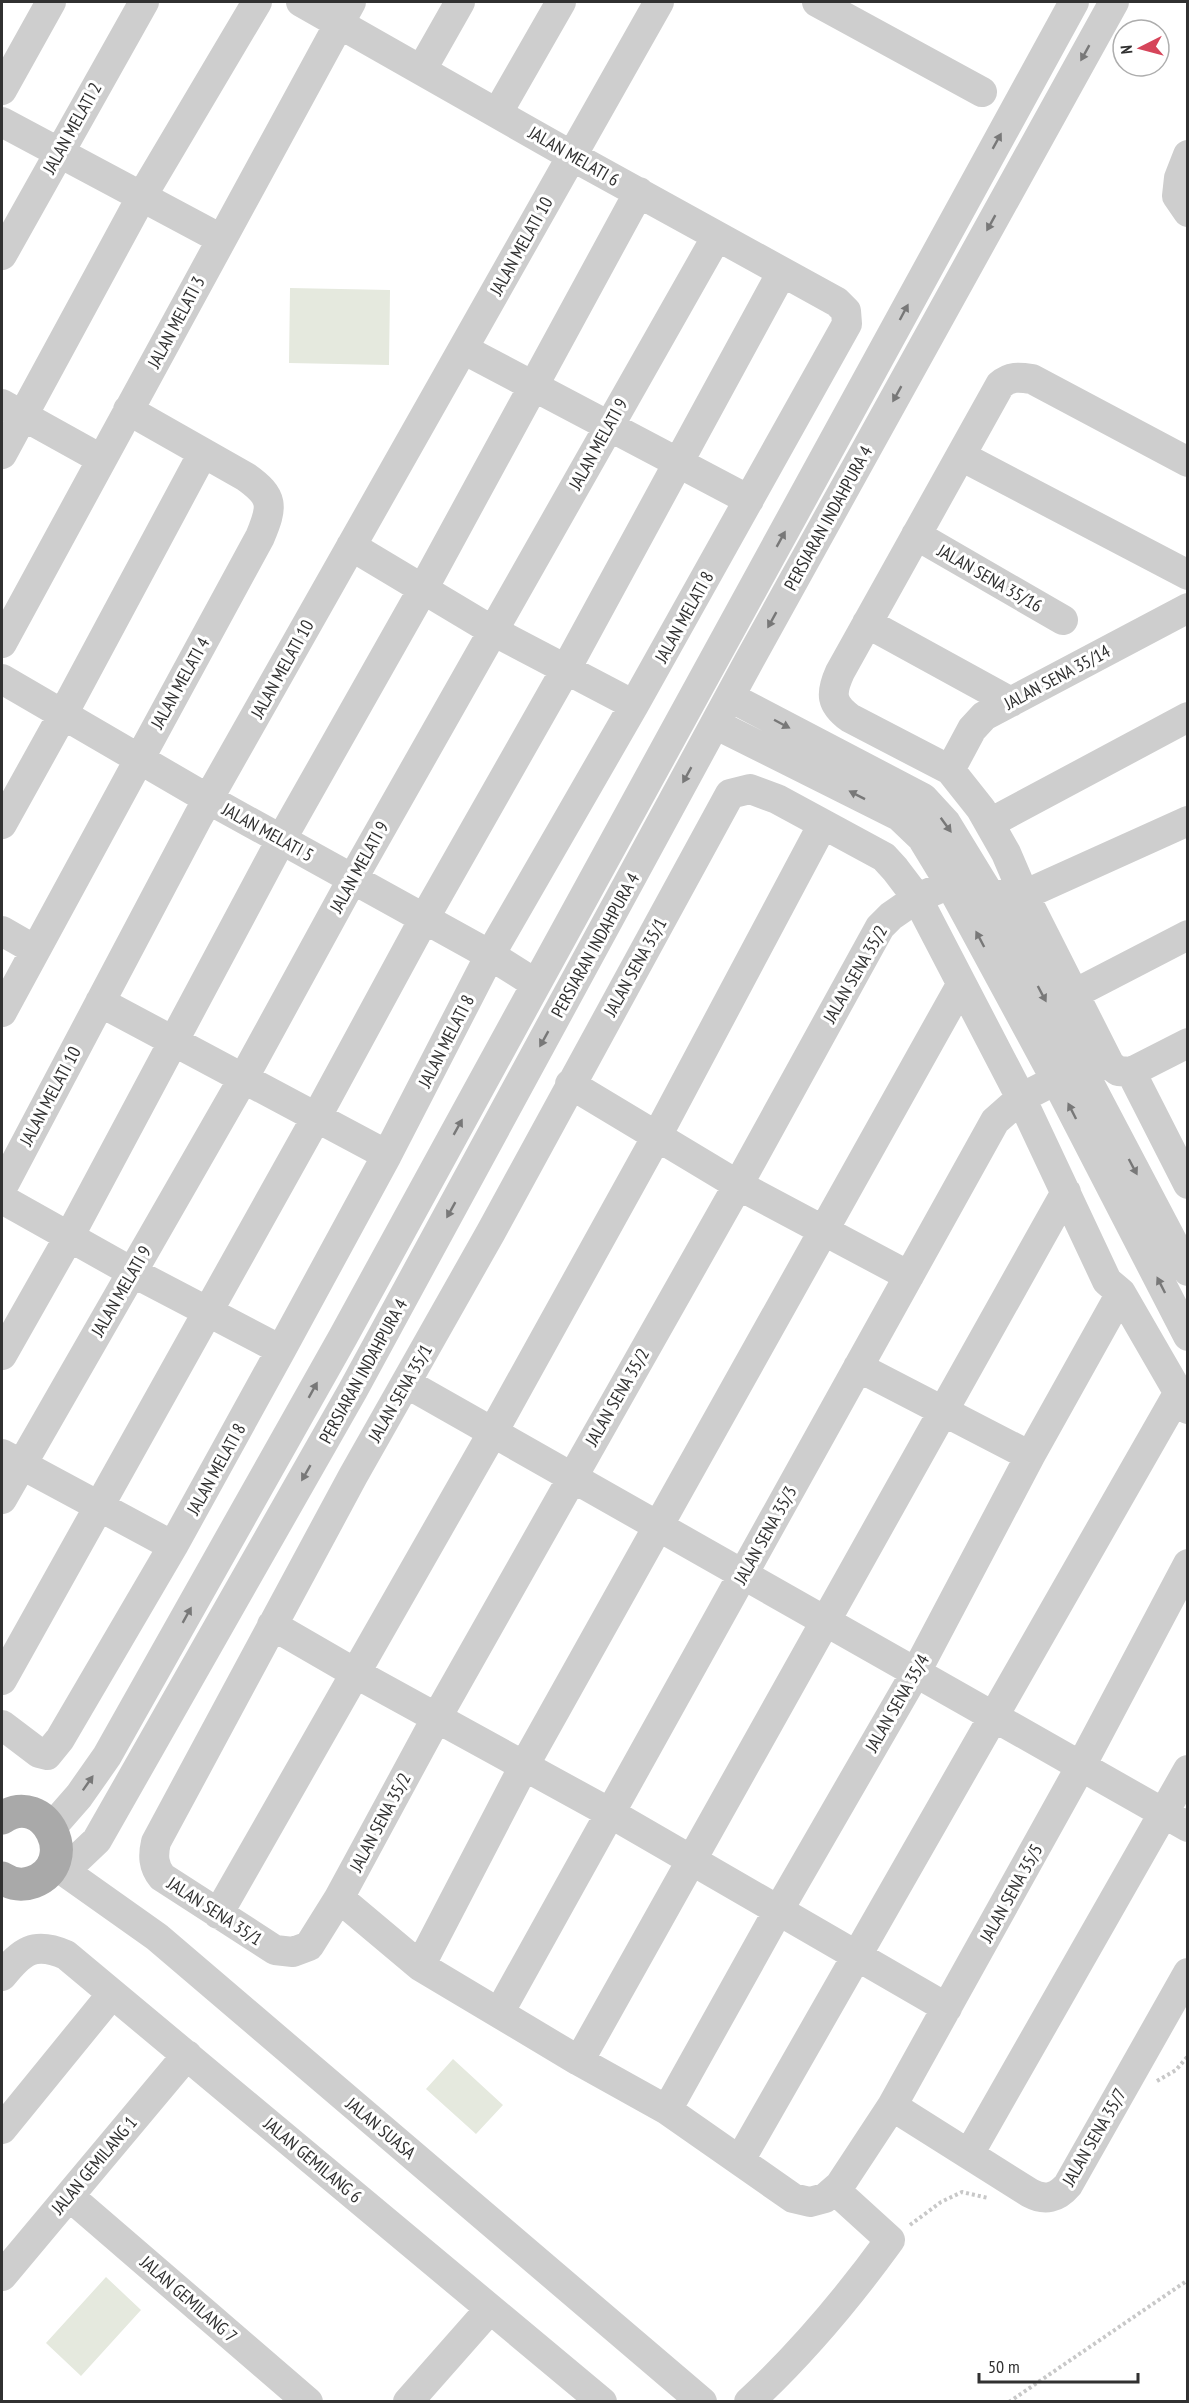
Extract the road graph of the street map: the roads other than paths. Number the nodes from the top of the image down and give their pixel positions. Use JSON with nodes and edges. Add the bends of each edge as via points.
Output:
{"nodes":[{"id":1,"x":51,"y":2,"type":"edge"},
{"id":2,"x":144,"y":2,"type":"edge"},
{"id":3,"x":257,"y":2,"type":"edge"},
{"id":4,"x":301,"y":2,"type":"edge"},
{"id":5,"x":460,"y":2,"type":"edge"},
{"id":6,"x":561,"y":2,"type":"edge"},
{"id":7,"x":658,"y":2,"type":"edge"},
{"id":8,"x":817,"y":2,"type":"edge"},
{"id":9,"x":1074,"y":2,"type":"edge"},
{"id":10,"x":1114,"y":2,"type":"edge"},
{"id":11,"x":854,"y":10,"type":"edge"},
{"id":12,"x":345,"y":12,"type":"edge"},
{"id":13,"x":422,"y":69,"type":"junction"},
{"id":14,"x":2,"y":90,"type":"edge"},
{"id":15,"x":982,"y":92,"type":"dead end"},
{"id":16,"x":498,"y":112,"type":"junction"},
{"id":17,"x":2,"y":122,"type":"edge"},
{"id":18,"x":59,"y":151,"type":"junction"},
{"id":19,"x":1188,"y":155,"type":"edge"},
{"id":20,"x":572,"y":156,"type":"junction"},
{"id":21,"x":639,"y":192,"type":"junction"},
{"id":22,"x":142,"y":196,"type":"junction"},
{"id":23,"x":1188,"y":212,"type":"edge"},
{"id":24,"x":717,"y":236,"type":"junction"},
{"id":25,"x":220,"y":239,"type":"junction"},
{"id":26,"x":2,"y":255,"type":"edge"},
{"id":27,"x":782,"y":272,"type":"junction"},
{"id":28,"x":846,"y":311,"type":"joint"},
{"id":29,"x":463,"y":349,"type":"junction"},
{"id":30,"x":534,"y":387,"type":"junction"},
{"id":31,"x":12,"y":410,"type":"edge"},
{"id":32,"x":128,"y":410,"type":"junction"},
{"id":33,"x":608,"y":425,"type":"junction"},
{"id":34,"x":203,"y":453,"type":"junction"},
{"id":35,"x":2,"y":454,"type":"edge"},
{"id":36,"x":960,"y":456,"type":"junction"},
{"id":37,"x":101,"y":459,"type":"junction"},
{"id":38,"x":677,"y":462,"type":"junction"},
{"id":39,"x":1188,"y":462,"type":"edge"},
{"id":40,"x":749,"y":501,"type":"junction"},
{"id":41,"x":916,"y":535,"type":"junction"},
{"id":42,"x":351,"y":546,"type":"junction"},
{"id":43,"x":1188,"y":575,"type":"edge"},
{"id":44,"x":1188,"y":581,"type":"edge"},
{"id":45,"x":423,"y":589,"type":"junction"},
{"id":46,"x":1181,"y":616,"type":"edge"},
{"id":47,"x":1063,"y":620,"type":"dead end"},
{"id":48,"x":867,"y":623,"type":"junction"},
{"id":49,"x":493,"y":631,"type":"junction"},
{"id":50,"x":2,"y":643,"type":"edge"},
{"id":51,"x":566,"y":669,"type":"junction"},
{"id":52,"x":2,"y":679,"type":"edge"},
{"id":53,"x":730,"y":697,"type":"junction"},
{"id":54,"x":1011,"y":702,"type":"junction"},
{"id":55,"x":634,"y":705,"type":"junction"},
{"id":56,"x":62,"y":716,"type":"junction"},
{"id":57,"x":1188,"y":717,"type":"edge"},
{"id":58,"x":715,"y":724,"type":"junction"},
{"id":59,"x":138,"y":759,"type":"junction"},
{"id":60,"x":950,"y":770,"type":"junction"},
{"id":61,"x":208,"y":799,"type":"junction"},
{"id":62,"x":1188,"y":821,"type":"edge"},
{"id":63,"x":990,"y":823,"type":"junction"},
{"id":64,"x":2,"y":824,"type":"edge"},
{"id":65,"x":823,"y":824,"type":"junction"},
{"id":66,"x":281,"y":840,"type":"junction"},
{"id":67,"x":353,"y":878,"type":"junction"},
{"id":68,"x":950,"y":884,"type":"junction"},
{"id":69,"x":990,"y":895,"type":"junction"},
{"id":70,"x":1024,"y":895,"type":"junction"},
{"id":71,"x":917,"y":898,"type":"junction"},
{"id":72,"x":424,"y":919,"type":"junction"},
{"id":73,"x":2,"y":931,"type":"edge"},
{"id":74,"x":1188,"y":935,"type":"edge"},
{"id":75,"x":35,"y":950,"type":"junction"},
{"id":76,"x":490,"y":955,"type":"junction"},
{"id":77,"x":536,"y":984,"type":"junction"},
{"id":78,"x":962,"y":985,"type":"junction"},
{"id":79,"x":1074,"y":994,"type":"junction"},
{"id":80,"x":100,"y":1002,"type":"junction"},
{"id":81,"x":2,"y":1012,"type":"edge"},
{"id":82,"x":174,"y":1042,"type":"junction"},
{"id":83,"x":1188,"y":1043,"type":"edge"},
{"id":84,"x":1131,"y":1072,"type":"junction"},
{"id":85,"x":243,"y":1079,"type":"junction"},
{"id":86,"x":1056,"y":1080,"type":"junction"},
{"id":87,"x":570,"y":1084,"type":"junction"},
{"id":88,"x":1021,"y":1098,"type":"junction"},
{"id":89,"x":316,"y":1118,"type":"junction"},
{"id":90,"x":657,"y":1136,"type":"junction"},
{"id":91,"x":387,"y":1155,"type":"junction"},
{"id":92,"x":1184,"y":1167,"type":"edge"},
{"id":93,"x":738,"y":1185,"type":"junction"},
{"id":94,"x":2,"y":1188,"type":"edge"},
{"id":95,"x":1066,"y":1192,"type":"junction"},
{"id":96,"x":2,"y":1199,"type":"edge"},
{"id":97,"x":822,"y":1230,"type":"junction"},
{"id":98,"x":69,"y":1237,"type":"junction"},
{"id":99,"x":1188,"y":1271,"type":"edge"},
{"id":100,"x":132,"y":1272,"type":"junction"},
{"id":101,"x":909,"y":1276,"type":"junction"},
{"id":102,"x":1121,"y":1293,"type":"junction"},
{"id":103,"x":207,"y":1312,"type":"junction"},
{"id":104,"x":1184,"y":1321,"type":"edge"},
{"id":105,"x":281,"y":1350,"type":"junction"},
{"id":106,"x":2,"y":1354,"type":"edge"},
{"id":107,"x":858,"y":1367,"type":"junction"},
{"id":108,"x":406,"y":1383,"type":"junction"},
{"id":109,"x":1183,"y":1401,"type":"edge"},
{"id":110,"x":943,"y":1411,"type":"junction"},
{"id":111,"x":493,"y":1432,"type":"junction"},
{"id":112,"x":1030,"y":1456,"type":"junction"},
{"id":113,"x":11,"y":1460,"type":"edge"},
{"id":114,"x":571,"y":1478,"type":"junction"},
{"id":115,"x":2,"y":1499,"type":"edge"},
{"id":116,"x":99,"y":1507,"type":"junction"},
{"id":117,"x":657,"y":1526,"type":"junction"},
{"id":118,"x":173,"y":1546,"type":"junction"},
{"id":119,"x":1185,"y":1573,"type":"edge"},
{"id":120,"x":743,"y":1574,"type":"junction"},
{"id":121,"x":825,"y":1621,"type":"junction"},
{"id":122,"x":272,"y":1625,"type":"junction"},
{"id":123,"x":916,"y":1672,"type":"junction"},
{"id":124,"x":355,"y":1673,"type":"junction"},
{"id":125,"x":2,"y":1680,"type":"edge"},
{"id":126,"x":994,"y":1717,"type":"junction"},
{"id":127,"x":436,"y":1718,"type":"junction"},
{"id":128,"x":2,"y":1725,"type":"edge"},
{"id":129,"x":524,"y":1766,"type":"junction"},
{"id":130,"x":1081,"y":1766,"type":"junction"},
{"id":131,"x":1188,"y":1770,"type":"edge"},
{"id":132,"x":6,"y":1810,"type":"edge"},
{"id":133,"x":610,"y":1814,"type":"junction"},
{"id":134,"x":1175,"y":1820,"type":"edge"},
{"id":135,"x":51,"y":1828,"type":"junction"},
{"id":136,"x":691,"y":1861,"type":"junction"},
{"id":137,"x":54,"y":1864,"type":"junction"},
{"id":138,"x":7,"y":1884,"type":"edge"},
{"id":139,"x":339,"y":1898,"type":"junction"},
{"id":140,"x":778,"y":1911,"type":"junction"},
{"id":141,"x":218,"y":1914,"type":"junction"},
{"id":142,"x":275,"y":1950,"type":"joint"},
{"id":143,"x":857,"y":1956,"type":"junction"},
{"id":144,"x":420,"y":1966,"type":"junction"},
{"id":145,"x":8,"y":1968,"type":"edge"},
{"id":146,"x":1188,"y":1973,"type":"edge"},
{"id":147,"x":112,"y":1994,"type":"junction"},
{"id":148,"x":947,"y":2008,"type":"junction"},
{"id":149,"x":499,"y":2013,"type":"junction"},
{"id":150,"x":187,"y":2055,"type":"junction"},
{"id":151,"x":579,"y":2061,"type":"junction"},
{"id":152,"x":892,"y":2106,"type":"junction"},
{"id":153,"x":668,"y":2110,"type":"junction"},
{"id":154,"x":2,"y":2129,"type":"edge"},
{"id":155,"x":969,"y":2154,"type":"junction"},
{"id":156,"x":740,"y":2160,"type":"junction"},
{"id":157,"x":69,"y":2196,"type":"junction"},
{"id":158,"x":822,"y":2196,"type":"junction"},
{"id":159,"x":2,"y":2276,"type":"edge"},
{"id":160,"x":490,"y":2310,"type":"junction"},
{"id":161,"x":308,"y":2402,"type":"edge"},
{"id":162,"x":408,"y":2402,"type":"edge"},
{"id":163,"x":602,"y":2402,"type":"edge"},
{"id":164,"x":702,"y":2402,"type":"edge"},
{"id":165,"x":749,"y":2402,"type":"edge"}],
"edges":[{"from":1,"to":14,"type":"street"},
{"from":2,"to":18,"type":"street","name":"JALAN MELATI 2"},
{"from":3,"to":22,"type":"street"},
{"from":4,"to":12,"type":"street","name":"JALAN MELATI 6"},
{"from":5,"to":13,"type":"street"},
{"from":6,"to":16,"type":"street"},
{"from":7,"to":20,"type":"street","name":"JALAN MELATI 10"},
{"from":8,"to":11,"type":"street"},
{"from":77,"to":9,"type":"street","name":"PERSIARAN INDAHPURA 4","one_way":true},
{"from":10,"to":53,"type":"street","name":"PERSIARAN INDAHPURA 4","one_way":true},
{"from":11,"to":15,"type":"street"},
{"from":12,"to":13,"type":"street","name":"JALAN MELATI 6"},
{"from":12,"to":25,"type":"street","name":"JALAN MELATI 3"},
{"from":13,"to":16,"type":"street","name":"JALAN MELATI 6"},
{"from":16,"to":20,"type":"street","name":"JALAN MELATI 6"},
{"from":17,"to":18,"type":"street"},
{"from":18,"to":22,"type":"street"},
{"from":18,"to":26,"type":"street","name":"JALAN MELATI 2"},
{"from":19,"to":23,"type":"street","via":[[1177,196]]},
{"from":20,"to":21,"type":"street","name":"JALAN MELATI 6"},
{"from":20,"to":29,"type":"street","name":"JALAN MELATI 10"},
{"from":21,"to":24,"type":"street","name":"JALAN MELATI 6"},
{"from":21,"to":30,"type":"street"},
{"from":22,"to":25,"type":"street"},
{"from":22,"to":31,"type":"street"},
{"from":24,"to":27,"type":"street","name":"JALAN MELATI 6"},
{"from":24,"to":33,"type":"street","name":"JALAN MELATI 9"},
{"from":25,"to":32,"type":"street","name":"JALAN MELATI 3"},
{"from":27,"to":28,"type":"street","name":"JALAN MELATI 6","via":[[837,302]]},
{"from":27,"to":38,"type":"street"},
{"from":28,"to":40,"type":"street","name":"JALAN MELATI 8","via":[[847,324],[841,337]]},
{"from":29,"to":30,"type":"street"},
{"from":29,"to":42,"type":"street","name":"JALAN MELATI 10"},
{"from":30,"to":33,"type":"street"},
{"from":30,"to":45,"type":"street"},
{"from":31,"to":35,"type":"street"},
{"from":31,"to":37,"type":"street"},
{"from":32,"to":34,"type":"street","name":"JALAN MELATI 4"},
{"from":32,"to":37,"type":"street","name":"JALAN MELATI 3"},
{"from":33,"to":38,"type":"street"},
{"from":33,"to":49,"type":"street","name":"JALAN MELATI 9"},
{"from":34,"to":56,"type":"street"},
{"from":34,"to":59,"type":"street","name":"JALAN MELATI 4","via":[[264,490],[269,505],[267,520]]},
{"from":36,"to":39,"type":"street","via":[[1000,386],[1014,377],[1023,377]]},
{"from":36,"to":41,"type":"street"},
{"from":36,"to":43,"type":"street"},
{"from":37,"to":50,"type":"street","name":"JALAN MELATI 3"},
{"from":38,"to":40,"type":"street"},
{"from":38,"to":51,"type":"street"},
{"from":40,"to":55,"type":"street","name":"JALAN MELATI 8"},
{"from":41,"to":47,"type":"street","name":"JALAN SENA 35/16"},
{"from":41,"to":48,"type":"street"},
{"from":42,"to":45,"type":"street"},
{"from":42,"to":61,"type":"street","name":"JALAN MELATI 10"},
{"from":44,"to":46,"type":"street"},
{"from":45,"to":49,"type":"street"},
{"from":45,"to":66,"type":"street"},
{"from":46,"to":54,"type":"street","name":"JALAN SENA 35/14"},
{"from":48,"to":54,"type":"street"},
{"from":48,"to":60,"type":"street","via":[[835,684],[833,699],[838,709]]},
{"from":49,"to":51,"type":"street"},
{"from":49,"to":67,"type":"street","name":"JALAN MELATI 9"},
{"from":51,"to":55,"type":"street"},
{"from":51,"to":72,"type":"street"},
{"from":52,"to":56,"type":"street","name":"JALAN MELATI 5"},
{"from":53,"to":58,"type":"street","name":"PERSIARAN INDAHPURA 4"},
{"from":53,"to":69,"type":"street","one_way":true,"via":[[923,798],[946,823]]},
{"from":54,"to":60,"type":"street","name":"JALAN SENA 35/14","via":[[984,716],[972,729]]},
{"from":55,"to":76,"type":"street","name":"JALAN MELATI 8"},
{"from":56,"to":59,"type":"street","name":"JALAN MELATI 5"},
{"from":56,"to":64,"type":"street"},
{"from":57,"to":63,"type":"street"},
{"from":68,"to":58,"type":"street","one_way":true,"via":[[922,838],[899,816]]},
{"from":58,"to":137,"type":"street","name":"PERSIARAN INDAHPURA 4","one_way":true,"via":[[354,1390],[97,1840],[77,1859]]},
{"from":59,"to":61,"type":"street","name":"JALAN MELATI 5"},
{"from":59,"to":75,"type":"street","name":"JALAN MELATI 4"},
{"from":60,"to":63,"type":"street"},
{"from":61,"to":66,"type":"street","name":"JALAN MELATI 5"},
{"from":61,"to":80,"type":"street","name":"JALAN MELATI 10"},
{"from":62,"to":70,"type":"street"},
{"from":63,"to":70,"type":"street"},
{"from":65,"to":71,"type":"street","via":[[884,857]]},
{"from":65,"to":87,"type":"street","name":"JALAN SENA 35/1","via":[[750,789],[730,794]]},
{"from":65,"to":90,"type":"street"},
{"from":66,"to":67,"type":"street","name":"JALAN MELATI 5"},
{"from":66,"to":82,"type":"street"},
{"from":67,"to":72,"type":"street","name":"JALAN MELATI 5"},
{"from":67,"to":85,"type":"street","name":"JALAN MELATI 9"},
{"from":68,"to":69,"type":"street"},
{"from":68,"to":71,"type":"street","name":"JALAN SENA 35/2"},
{"from":86,"to":68,"type":"street","one_way":true},
{"from":69,"to":70,"type":"street"},
{"from":69,"to":99,"type":"street","one_way":true},
{"from":70,"to":79,"type":"street"},
{"from":71,"to":78,"type":"street"},
{"from":71,"to":93,"type":"street","name":"JALAN SENA 35/2","via":[[880,927]]},
{"from":72,"to":76,"type":"street","name":"JALAN MELATI 5"},
{"from":72,"to":89,"type":"street"},
{"from":73,"to":75,"type":"street"},
{"from":74,"to":79,"type":"street"},
{"from":75,"to":81,"type":"street","name":"JALAN MELATI 4"},
{"from":76,"to":77,"type":"street","name":"JALAN MELATI 5"},
{"from":76,"to":91,"type":"street","name":"JALAN MELATI 8"},
{"from":135,"to":77,"type":"street","name":"PERSIARAN INDAHPURA 4","one_way":true,"via":[[107,1756]]},
{"from":78,"to":88,"type":"street"},
{"from":78,"to":97,"type":"street"},
{"from":79,"to":84,"type":"street","via":[[1110,1065],[1118,1071]]},
{"from":80,"to":82,"type":"street"},
{"from":80,"to":94,"type":"street","name":"JALAN MELATI 10"},
{"from":82,"to":85,"type":"street"},
{"from":82,"to":98,"type":"street"},
{"from":83,"to":84,"type":"street"},
{"from":84,"to":92,"type":"street"},
{"from":85,"to":89,"type":"street"},
{"from":85,"to":100,"type":"street","name":"JALAN MELATI 9"},
{"from":86,"to":88,"type":"street","name":"JALAN SENA 35/3"},
{"from":104,"to":86,"type":"street","one_way":true},
{"from":87,"to":90,"type":"street"},
{"from":87,"to":108,"type":"street","name":"JALAN SENA 35/1"},
{"from":88,"to":95,"type":"street"},
{"from":88,"to":101,"type":"street","name":"JALAN SENA 35/3","via":[[995,1121]]},
{"from":89,"to":91,"type":"street"},
{"from":89,"to":103,"type":"street"},
{"from":90,"to":93,"type":"street"},
{"from":90,"to":111,"type":"street"},
{"from":91,"to":105,"type":"street","name":"JALAN MELATI 8"},
{"from":93,"to":97,"type":"street"},
{"from":93,"to":114,"type":"street","name":"JALAN SENA 35/2"},
{"from":95,"to":102,"type":"street","via":[[1107,1281]]},
{"from":95,"to":110,"type":"street"},
{"from":96,"to":98,"type":"street"},
{"from":97,"to":101,"type":"street"},
{"from":97,"to":117,"type":"street"},
{"from":98,"to":100,"type":"street"},
{"from":98,"to":106,"type":"street"},
{"from":100,"to":103,"type":"street"},
{"from":100,"to":113,"type":"street","name":"JALAN MELATI 9"},
{"from":101,"to":107,"type":"street","name":"JALAN SENA 35/3"},
{"from":102,"to":109,"type":"street"},
{"from":102,"to":112,"type":"street","name":"JALAN SENA 35/4"},
{"from":103,"to":105,"type":"street"},
{"from":103,"to":116,"type":"street"},
{"from":105,"to":118,"type":"street","name":"JALAN MELATI 8"},
{"from":107,"to":110,"type":"street"},
{"from":107,"to":120,"type":"street","name":"JALAN SENA 35/3"},
{"from":108,"to":111,"type":"street"},
{"from":108,"to":122,"type":"street","name":"JALAN SENA 35/1"},
{"from":109,"to":126,"type":"street"},
{"from":110,"to":112,"type":"street"},
{"from":110,"to":121,"type":"street"},
{"from":111,"to":114,"type":"street"},
{"from":111,"to":124,"type":"street"},
{"from":112,"to":123,"type":"street","name":"JALAN SENA 35/4"},
{"from":113,"to":115,"type":"street","name":"JALAN MELATI 9"},
{"from":113,"to":116,"type":"street"},
{"from":114,"to":117,"type":"street"},
{"from":114,"to":127,"type":"street","name":"JALAN SENA 35/2"},
{"from":116,"to":118,"type":"street"},
{"from":116,"to":125,"type":"street"},
{"from":117,"to":120,"type":"street"},
{"from":117,"to":129,"type":"street"},
{"from":118,"to":128,"type":"street","name":"JALAN MELATI 8","via":[[54,1749],[47,1755],[39,1753]]},
{"from":119,"to":130,"type":"street","name":"JALAN SENA 35/5"},
{"from":120,"to":121,"type":"street"},
{"from":120,"to":133,"type":"street","name":"JALAN SENA 35/3"},
{"from":121,"to":123,"type":"street"},
{"from":121,"to":136,"type":"street"},
{"from":122,"to":124,"type":"street"},
{"from":122,"to":141,"type":"street","name":"JALAN SENA 35/1","via":[[153,1852],[162,1877]]},
{"from":123,"to":126,"type":"street"},
{"from":123,"to":140,"type":"street","name":"JALAN SENA 35/4"},
{"from":124,"to":127,"type":"street"},
{"from":124,"to":141,"type":"street"},
{"from":126,"to":130,"type":"street"},
{"from":126,"to":143,"type":"street"},
{"from":127,"to":129,"type":"street"},
{"from":127,"to":139,"type":"street","name":"JALAN SENA 35/2"},
{"from":129,"to":133,"type":"street"},
{"from":129,"to":144,"type":"street"},
{"from":130,"to":134,"type":"street"},
{"from":130,"to":148,"type":"street","name":"JALAN SENA 35/5"},
{"from":131,"to":134,"type":"street"},
{"from":132,"to":135,"type":"main road","via":[[36,1815]]},
{"from":133,"to":136,"type":"street"},
{"from":133,"to":149,"type":"street","name":"JALAN SENA 35/3"},
{"from":134,"to":155,"type":"street"},
{"from":135,"to":137,"type":"main road","via":[[57,1847]]},
{"from":136,"to":140,"type":"street"},
{"from":136,"to":151,"type":"street"},
{"from":137,"to":138,"type":"main road","via":[[39,1880]]},
{"from":137,"to":164,"type":"street","name":"JALAN SUASA","via":[[157,1937]]},
{"from":139,"to":142,"type":"street","name":"JALAN SENA 35/2","via":[[309,1946],[293,1952]]},
{"from":139,"to":144,"type":"street"},
{"from":140,"to":143,"type":"street"},
{"from":140,"to":153,"type":"street","name":"JALAN SENA 35/4"},
{"from":141,"to":142,"type":"street","name":"JALAN SENA 35/1"},
{"from":143,"to":148,"type":"street"},
{"from":143,"to":156,"type":"street"},
{"from":144,"to":149,"type":"street"},
{"from":145,"to":147,"type":"street","name":"JALAN GEMILANG 6","via":[[25,1952],[40,1947],[53,1949],[66,1955]]},
{"from":146,"to":155,"type":"street","name":"JALAN SENA 35/7","via":[[1062,2192],[1039,2198]]},
{"from":147,"to":150,"type":"street","name":"JALAN GEMILANG 6"},
{"from":147,"to":154,"type":"street"},
{"from":148,"to":152,"type":"street","name":"JALAN SENA 35/5"},
{"from":149,"to":151,"type":"street"},
{"from":150,"to":157,"type":"street","name":"JALAN GEMILANG 1"},
{"from":150,"to":160,"type":"street","name":"JALAN GEMILANG 6"},
{"from":151,"to":153,"type":"street"},
{"from":152,"to":155,"type":"street","name":"JALAN SENA 35/7"},
{"from":152,"to":158,"type":"street","name":"JALAN SENA 35/5","via":[[840,2186]]},
{"from":153,"to":156,"type":"street"},
{"from":156,"to":158,"type":"street","via":[[793,2198]]},
{"from":157,"to":159,"type":"street","name":"JALAN GEMILANG 1"},
{"from":157,"to":161,"type":"street","name":"JALAN GEMILANG 7"},
{"from":158,"to":165,"type":"street","via":[[890,2240],[823,2326]]},
{"from":160,"to":162,"type":"street"},
{"from":160,"to":163,"type":"street","name":"JALAN GEMILANG 6"}]}
